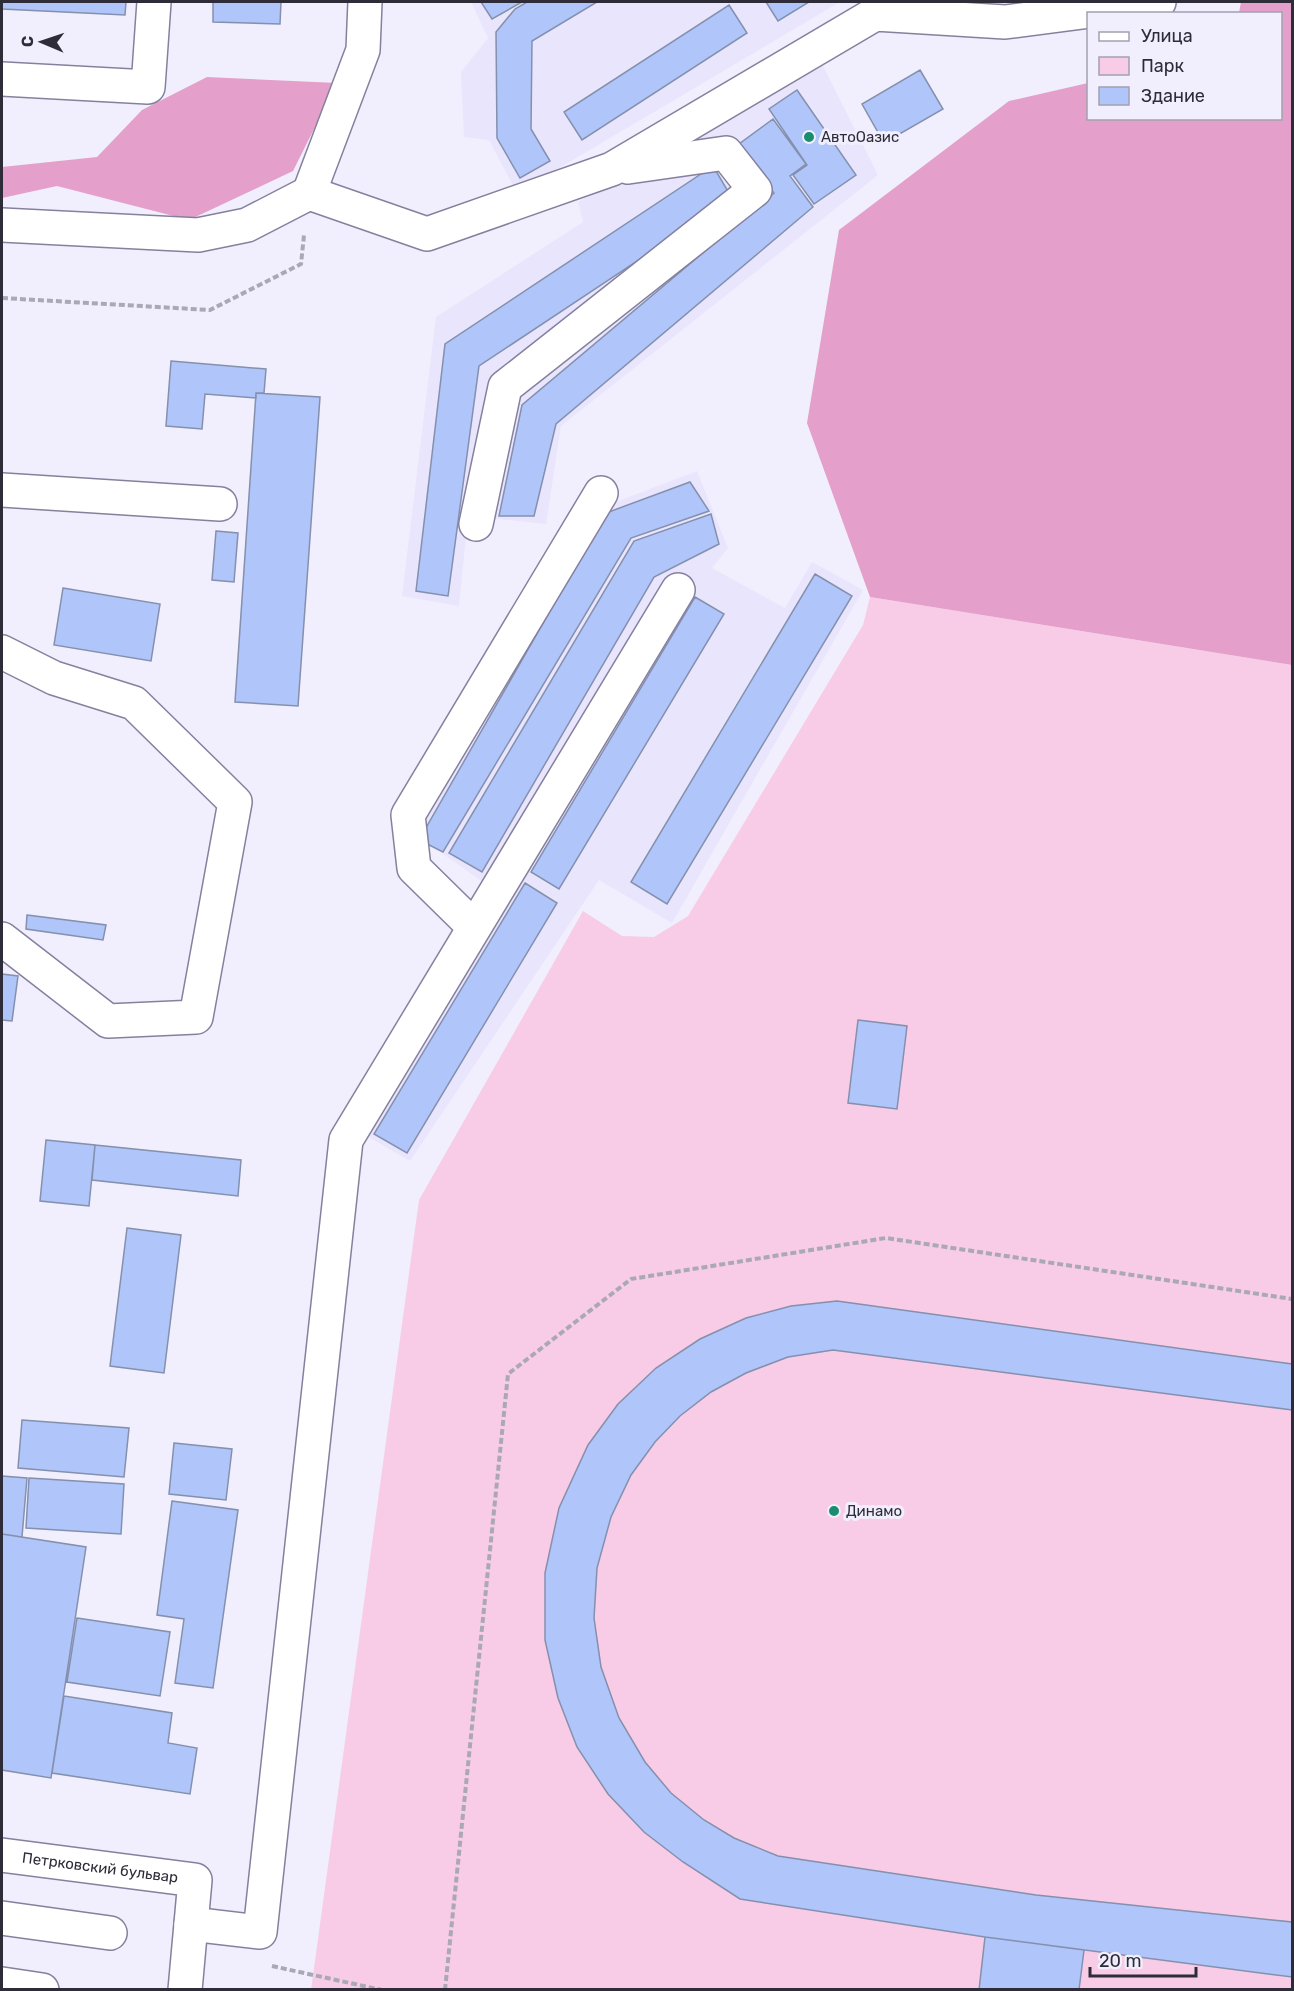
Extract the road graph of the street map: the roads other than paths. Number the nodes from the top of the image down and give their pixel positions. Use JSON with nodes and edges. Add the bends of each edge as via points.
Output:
{"nodes":[{"id":1,"x":154,"y":2,"type":"edge"},
{"id":2,"x":365,"y":2,"type":"edge"},
{"id":3,"x":1159,"y":2,"type":"edge"},
{"id":4,"x":879,"y":8,"type":"edge"},
{"id":5,"x":2,"y":79,"type":"edge"},
{"id":6,"x":612,"y":169,"type":"junction"},
{"id":7,"x":309,"y":193,"type":"junction"},
{"id":8,"x":2,"y":225,"type":"edge"},
{"id":9,"x":2,"y":490,"type":"edge"},
{"id":10,"x":602,"y":493,"type":"dead end"},
{"id":11,"x":220,"y":504,"type":"dead end"},
{"id":12,"x":476,"y":524,"type":"dead end"},
{"id":13,"x":678,"y":590,"type":"dead end"},
{"id":14,"x":2,"y":652,"type":"edge"},
{"id":15,"x":474,"y":927,"type":"junction"},
{"id":16,"x":2,"y":939,"type":"edge"},
{"id":17,"x":2,"y":1855,"type":"edge"},
{"id":18,"x":2,"y":1918,"type":"edge"},
{"id":19,"x":191,"y":1924,"type":"junction"},
{"id":20,"x":110,"y":1933,"type":"dead end"},
{"id":21,"x":2,"y":1984,"type":"edge"},
{"id":22,"x":42,"y":1989,"type":"edge"},
{"id":23,"x":185,"y":1989,"type":"edge"}],
"edges":[{"from":1,"to":5,"type":"street","via":[[148,87]]},
{"from":2,"to":7,"type":"street","via":[[363,50]]},
{"from":3,"to":4,"type":"street","via":[[1005,22]]},
{"from":4,"to":6,"type":"street"},
{"from":6,"to":7,"type":"street","via":[[427,234]]},
{"from":6,"to":12,"type":"street","via":[[726,153],[755,190],[505,387]]},
{"from":7,"to":8,"type":"street","via":[[247,225],[198,235]]},
{"from":9,"to":11,"type":"street"},
{"from":10,"to":15,"type":"street","via":[[408,815],[414,868]]},
{"from":13,"to":15,"type":"street"},
{"from":14,"to":16,"type":"street","via":[[54,678],[134,702],[236,802],[196,1017],[108,1021]]},
{"from":15,"to":19,"type":"street","via":[[346,1140],[260,1932]]},
{"from":17,"to":19,"type":"street","name":"Петрковский бульвар","via":[[195,1880]]},
{"from":18,"to":20,"type":"street"},
{"from":19,"to":23,"type":"street","name":"Петрковский бульвар"},
{"from":21,"to":22,"type":"street"}]}
